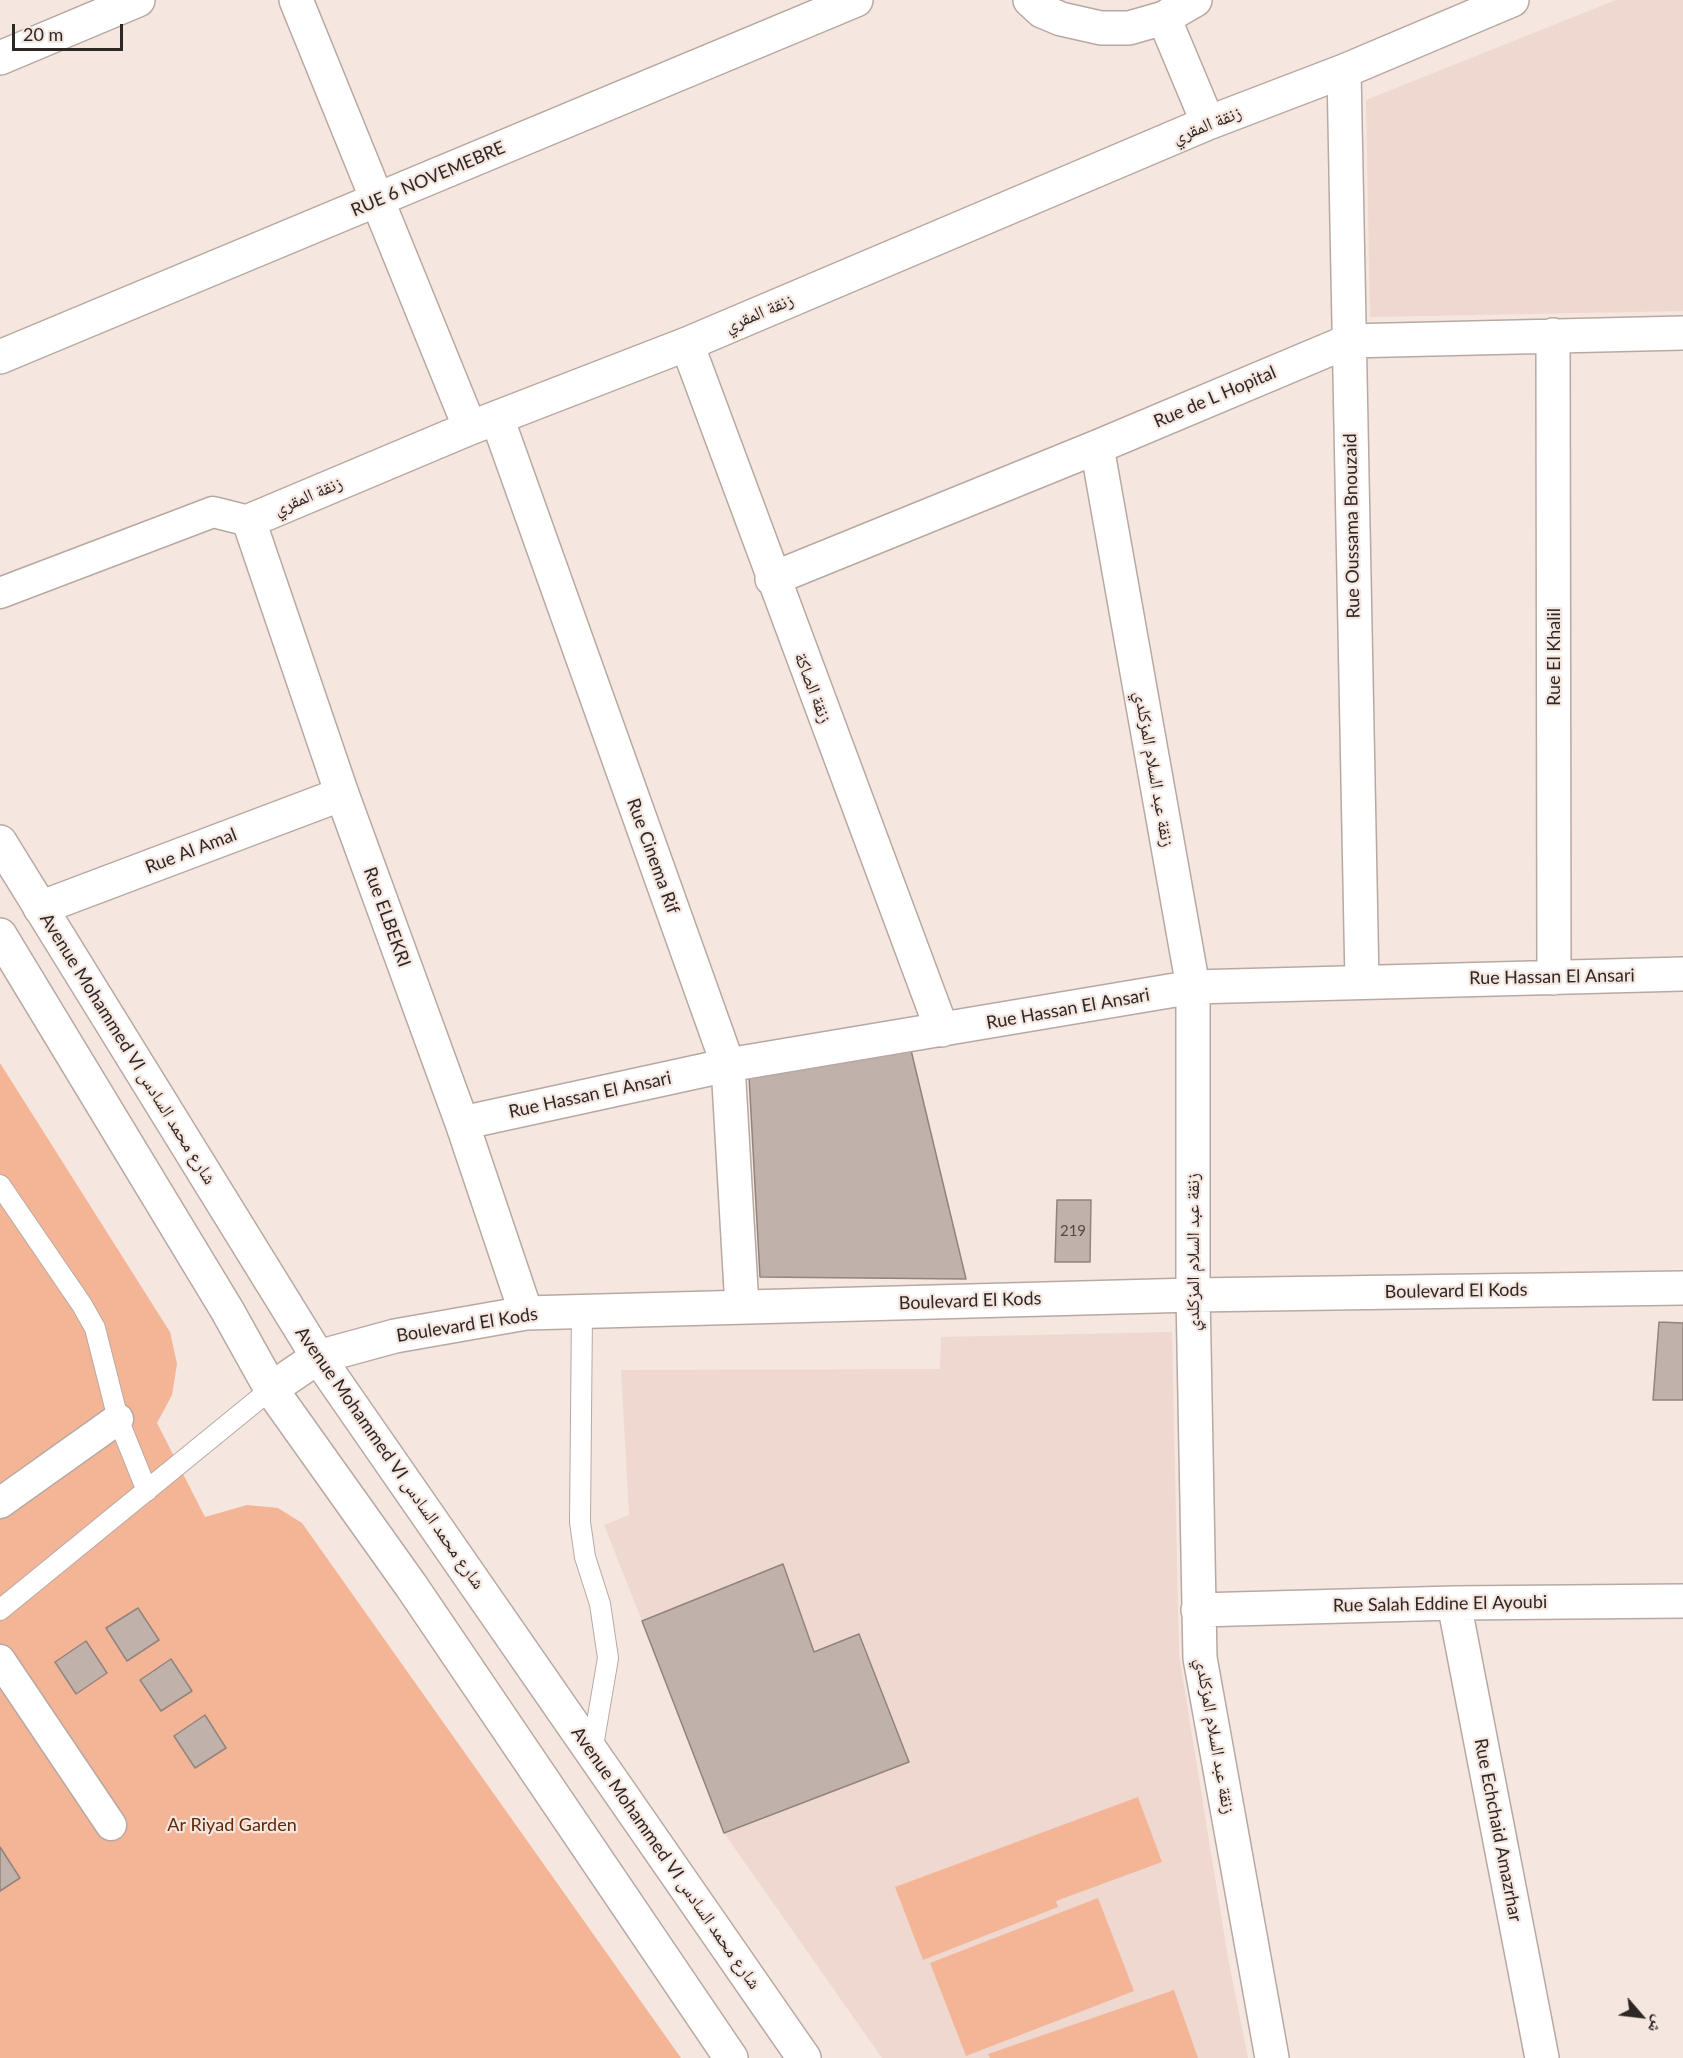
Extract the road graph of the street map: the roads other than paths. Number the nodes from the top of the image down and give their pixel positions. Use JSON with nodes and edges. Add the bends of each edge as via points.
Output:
{"nodes":[{"id":1,"x":138,"y":0,"type":"edge"},
{"id":2,"x":296,"y":0,"type":"edge"},
{"id":3,"x":856,"y":0,"type":"edge"},
{"id":4,"x":1030,"y":0,"type":"edge"},
{"id":5,"x":1195,"y":0,"type":"edge"},
{"id":6,"x":1512,"y":0,"type":"edge"},
{"id":7,"x":1164,"y":18,"type":"junction"},
{"id":8,"x":0,"y":58,"type":"edge"},
{"id":9,"x":1344,"y":71,"type":"junction"},
{"id":10,"x":1208,"y":123,"type":"junction"},
{"id":11,"x":376,"y":201,"type":"junction"},
{"id":12,"x":1683,"y":333,"type":"edge"},
{"id":13,"x":1553,"y":335,"type":"junction"},
{"id":14,"x":1349,"y":341,"type":"junction"},
{"id":15,"x":687,"y":344,"type":"junction"},
{"id":16,"x":0,"y":357,"type":"edge"},
{"id":17,"x":483,"y":423,"type":"junction"},
{"id":18,"x":1097,"y":447,"type":"junction"},
{"id":19,"x":249,"y":521,"type":"junction"},
{"id":20,"x":772,"y":579,"type":"junction"},
{"id":21,"x":0,"y":593,"type":"edge"},
{"id":22,"x":342,"y":794,"type":"junction"},
{"id":23,"x":0,"y":842,"type":"edge"},
{"id":24,"x":40,"y":908,"type":"junction"},
{"id":25,"x":0,"y":935,"type":"edge"},
{"id":26,"x":1683,"y":974,"type":"edge"},
{"id":27,"x":1554,"y":978,"type":"junction"},
{"id":28,"x":1362,"y":982,"type":"junction"},
{"id":29,"x":1193,"y":987,"type":"junction"},
{"id":30,"x":942,"y":1030,"type":"junction"},
{"id":31,"x":728,"y":1065,"type":"junction"},
{"id":32,"x":462,"y":1123,"type":"junction"},
{"id":33,"x":0,"y":1185,"type":"edge"},
{"id":34,"x":1683,"y":1288,"type":"edge"},
{"id":35,"x":1193,"y":1295,"type":"junction"},
{"id":36,"x":742,"y":1307,"type":"junction"},
{"id":37,"x":582,"y":1312,"type":"junction"},
{"id":38,"x":526,"y":1313,"type":"junction"},
{"id":39,"x":318,"y":1357,"type":"junction"},
{"id":40,"x":272,"y":1389,"type":"junction"},
{"id":41,"x":118,"y":1419,"type":"junction"},
{"id":42,"x":147,"y":1491,"type":"junction"},
{"id":43,"x":0,"y":1503,"type":"edge"},
{"id":44,"x":1683,"y":1601,"type":"edge"},
{"id":45,"x":1454,"y":1603,"type":"junction"},
{"id":46,"x":0,"y":1610,"type":"edge"},
{"id":47,"x":1198,"y":1610,"type":"junction"},
{"id":48,"x":0,"y":1660,"type":"edge"},
{"id":49,"x":592,"y":1752,"type":"junction"},
{"id":50,"x":111,"y":1825,"type":"dead end"},
{"id":51,"x":731,"y":2058,"type":"edge"},
{"id":52,"x":804,"y":2058,"type":"edge"},
{"id":53,"x":1272,"y":2058,"type":"edge"},
{"id":54,"x":1542,"y":2058,"type":"edge"}],
"edges":[{"from":1,"to":8,"type":"street"},
{"from":2,"to":11,"type":"street","name":"Rue Cinema Rif"},
{"from":3,"to":11,"type":"street","name":"RUE 6 NOVEMEBRE"},
{"from":4,"to":7,"type":"street","via":[[1052,15],[1101,28],[1129,28]]},
{"from":5,"to":7,"type":"street"},
{"from":6,"to":9,"type":"street","name":"زنقة المقري"},
{"from":7,"to":10,"type":"street"},
{"from":9,"to":10,"type":"street","name":"زنقة المقري"},
{"from":9,"to":14,"type":"street","name":"Rue Oussama Bnouzaid"},
{"from":10,"to":15,"type":"street","name":"زنقة المقري"},
{"from":11,"to":16,"type":"street","name":"RUE 6 NOVEMEBRE"},
{"from":11,"to":17,"type":"street","name":"Rue Cinema Rif"},
{"from":12,"to":13,"type":"street","name":"Rue de L Hopital"},
{"from":13,"to":14,"type":"street","name":"Rue de L Hopital"},
{"from":13,"to":27,"type":"street","name":"Rue El Khalil"},
{"from":14,"to":18,"type":"street","name":"Rue de L Hopital"},
{"from":14,"to":28,"type":"street","name":"Rue Oussama Bnouzaid"},
{"from":15,"to":17,"type":"street","name":"زنقة المقري"},
{"from":15,"to":20,"type":"street","name":"زنقة الصاكة"},
{"from":17,"to":19,"type":"street","name":"زنقة المقري"},
{"from":17,"to":31,"type":"street","name":"Rue Cinema Rif"},
{"from":18,"to":20,"type":"street","name":"Rue de L Hopital"},
{"from":18,"to":29,"type":"street","name":"زنقة عبد السلام المزكلدي"},
{"from":19,"to":21,"type":"street","via":[[213,512]]},
{"from":19,"to":22,"type":"street","name":"Rue ELBEKRI"},
{"from":20,"to":30,"type":"street","name":"زنقة الصاكة"},
{"from":22,"to":24,"type":"street","name":"Rue Al Amal"},
{"from":22,"to":32,"type":"street","name":"Rue ELBEKRI"},
{"from":23,"to":24,"type":"street","name":"Avenue Mohammed VI شارع محمد السادس"},
{"from":24,"to":39,"type":"street","name":"Avenue Mohammed VI شارع محمد السادس"},
{"from":25,"to":40,"type":"street"},
{"from":26,"to":27,"type":"street","name":"Rue Hassan El Ansari"},
{"from":27,"to":28,"type":"street","name":"Rue Hassan El Ansari"},
{"from":28,"to":29,"type":"street","name":"Rue Hassan El Ansari"},
{"from":29,"to":30,"type":"street","name":"Rue Hassan El Ansari"},
{"from":29,"to":35,"type":"street","name":"زنقة عبد السلام المزكلدي"},
{"from":30,"to":31,"type":"street","name":"Rue Hassan El Ansari"},
{"from":31,"to":32,"type":"street","name":"Rue Hassan El Ansari"},
{"from":31,"to":36,"type":"street","name":"Rue Cinema Rif"},
{"from":32,"to":38,"type":"street","name":"Rue ELBEKRI"},
{"from":33,"to":41,"type":"lane","via":[[95,1328]]},
{"from":34,"to":35,"type":"street","name":"Boulevard El Kods"},
{"from":35,"to":36,"type":"street","name":"Boulevard El Kods"},
{"from":35,"to":47,"type":"street","name":"زنقة عبد السلام المزكلدي"},
{"from":36,"to":37,"type":"street","name":"Boulevard El Kods"},
{"from":37,"to":38,"type":"street","name":"Boulevard El Kods"},
{"from":37,"to":49,"type":"lane","via":[[579,1522],[600,1604],[608,1658]]},
{"from":38,"to":39,"type":"street","name":"Boulevard El Kods","via":[[395,1336]]},
{"from":39,"to":40,"type":"street","name":"Boulevard El Kods"},
{"from":39,"to":49,"type":"street","name":"Avenue Mohammed VI شارع محمد السادس"},
{"from":40,"to":42,"type":"lane"},
{"from":40,"to":51,"type":"street"},
{"from":41,"to":42,"type":"lane"},
{"from":41,"to":43,"type":"street"},
{"from":42,"to":46,"type":"lane"},
{"from":44,"to":45,"type":"street","name":"Rue Salah Eddine El Ayoubi"},
{"from":45,"to":47,"type":"street","name":"Rue Salah Eddine El Ayoubi"},
{"from":45,"to":54,"type":"street","name":"Rue Echchaid Amazrhar"},
{"from":47,"to":53,"type":"street","name":"زنقة عبد السلام المزكلدي","via":[[1200,1658]]},
{"from":48,"to":50,"type":"street"},
{"from":49,"to":52,"type":"street","name":"Avenue Mohammed VI شارع محمد السادس"}]}
